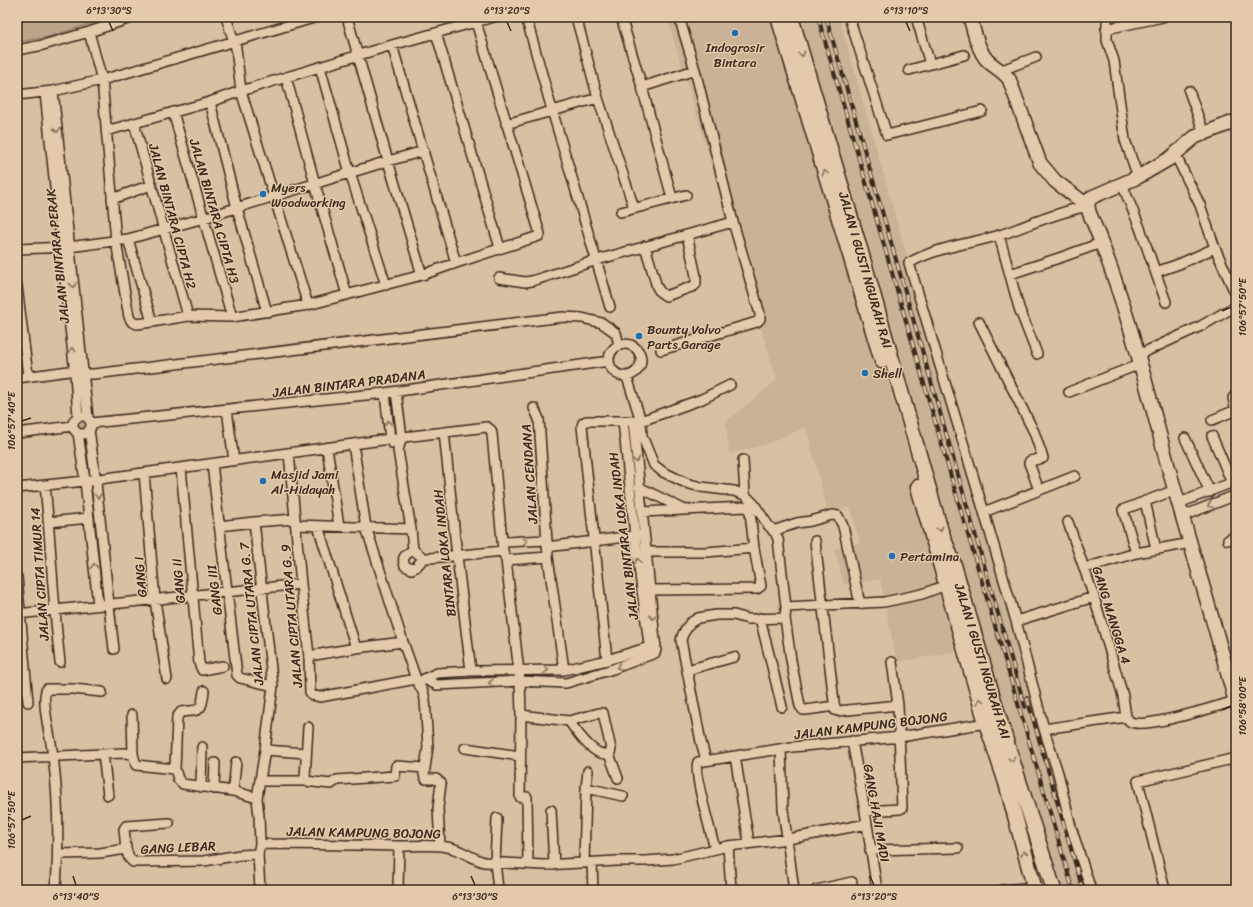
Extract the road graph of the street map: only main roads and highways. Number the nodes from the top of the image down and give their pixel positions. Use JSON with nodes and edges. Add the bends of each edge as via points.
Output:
{"nodes":[{"id":1,"x":778,"y":17,"type":"edge"},
{"id":2,"x":791,"y":17,"type":"edge"},
{"id":3,"x":856,"y":254,"type":"junction"},
{"id":4,"x":1039,"y":889,"type":"edge"},
{"id":5,"x":1054,"y":890,"type":"edge"}],
"edges":[{"from":3,"to":1,"type":"main road","name":"JALAN I GUSTI NGURAH RAI","one_way":true},
{"from":2,"to":3,"type":"main road","name":"JALAN I GUSTI NGURAH RAI","one_way":true},
{"from":4,"to":3,"type":"main road","name":"JALAN I GUSTI NGURAH RAI","one_way":true,"via":[[946,586],[879,350]]},
{"from":3,"to":5,"type":"main road","name":"JALAN I GUSTI NGURAH RAI","one_way":true}]}
